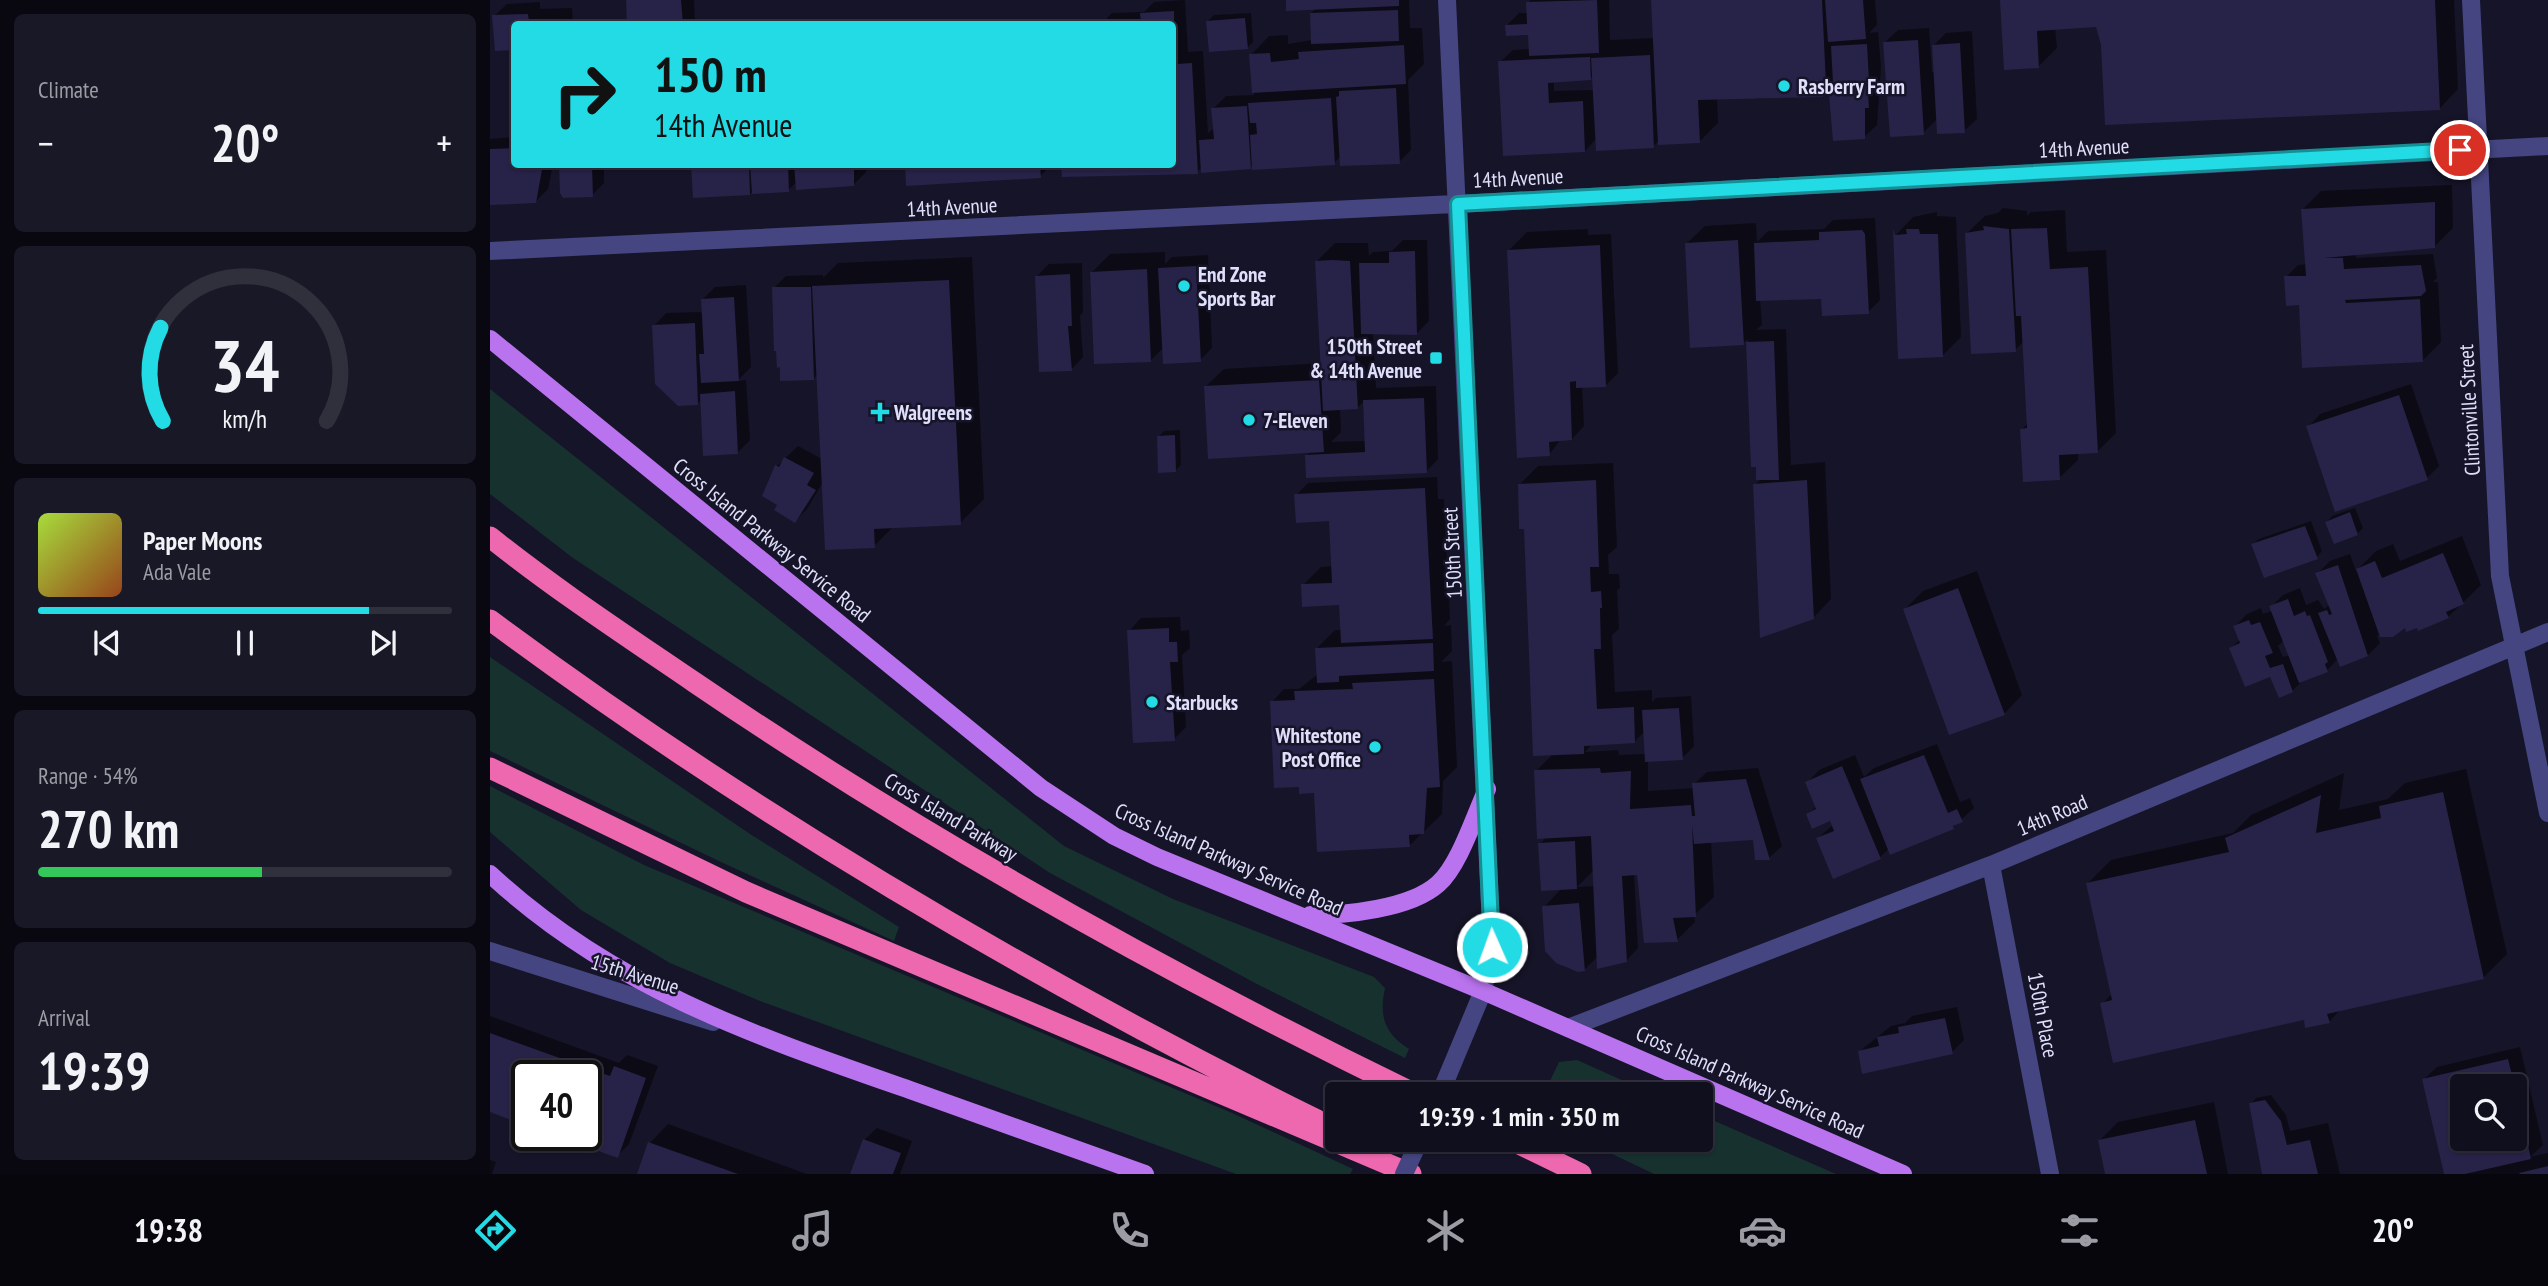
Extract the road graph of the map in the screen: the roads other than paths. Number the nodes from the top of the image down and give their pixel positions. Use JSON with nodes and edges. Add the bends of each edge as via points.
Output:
{"nodes":[{"id":1,"x":1447,"y":0,"type":"edge"},
{"id":2,"x":2471,"y":0,"type":"edge"},
{"id":3,"x":2548,"y":146,"type":"edge"},
{"id":4,"x":2478,"y":149,"type":"junction"},
{"id":5,"x":1458,"y":204,"type":"junction"},
{"id":6,"x":490,"y":251,"type":"edge"},
{"id":7,"x":490,"y":339,"type":"edge"},
{"id":8,"x":490,"y":537,"type":"edge"},
{"id":9,"x":490,"y":620,"type":"edge"},
{"id":10,"x":2548,"y":632,"type":"edge"},
{"id":11,"x":2513,"y":648,"type":"junction"},
{"id":12,"x":490,"y":768,"type":"edge"},
{"id":13,"x":1487,"y":789,"type":"junction"},
{"id":14,"x":2548,"y":813,"type":"edge"},
{"id":15,"x":1991,"y":865,"type":"junction"},
{"id":16,"x":490,"y":874,"type":"edge"},
{"id":17,"x":1300,"y":915,"type":"junction"},
{"id":18,"x":490,"y":951,"type":"edge"},
{"id":19,"x":1483,"y":991,"type":"junction"},
{"id":20,"x":1568,"y":1028,"type":"junction"},
{"id":21,"x":766,"y":1039,"type":"junction"},
{"id":22,"x":1392,"y":1082,"type":"edge"},
{"id":23,"x":1445,"y":1082,"type":"edge"},
{"id":24,"x":1325,"y":1124,"type":"edge"},
{"id":25,"x":1382,"y":1152,"type":"edge"},
{"id":26,"x":1414,"y":1152,"type":"edge"},
{"id":27,"x":1536,"y":1152,"type":"edge"},
{"id":28,"x":1145,"y":1174,"type":"edge"},
{"id":29,"x":1404,"y":1174,"type":"edge"},
{"id":30,"x":1411,"y":1174,"type":"edge"},
{"id":31,"x":1426,"y":1174,"type":"edge"},
{"id":32,"x":1581,"y":1174,"type":"edge"},
{"id":33,"x":1903,"y":1174,"type":"edge"},
{"id":34,"x":2050,"y":1174,"type":"edge"}],
"edges":[{"from":1,"to":5,"type":"street","name":"150th Street"},
{"from":2,"to":4,"type":"street","name":"Clintonville Street"},
{"from":3,"to":4,"type":"street","name":"14th Avenue"},
{"from":4,"to":5,"type":"street","name":"14th Avenue"},
{"from":4,"to":11,"type":"street","name":"Clintonville Street","via":[[2500,576]]},
{"from":5,"to":6,"type":"street","name":"14th Avenue"},
{"from":5,"to":13,"type":"street","name":"150th Street"},
{"from":7,"to":17,"type":"main road","name":"Cross Island Parkway Service Road","via":[[1050,795],[1125,841]]},
{"from":8,"to":22,"type":"highway","name":"Cross Island Parkway","via":[[737,711],[926,831],[1143,955]]},
{"from":9,"to":24,"type":"highway","via":[[683,757],[890,888],[1047,979]]},
{"from":10,"to":11,"type":"street","name":"14th Road"},
{"from":11,"to":14,"type":"street","name":"Clintonville Street"},
{"from":11,"to":15,"type":"street","name":"14th Road"},
{"from":12,"to":30,"type":"highway","via":[[746,892]]},
{"from":13,"to":17,"type":"main road","via":[[1451,867],[1438,884],[1400,903],[1336,915]]},
{"from":13,"to":19,"type":"street","name":"150th Street","via":[[1492,947]]},
{"from":15,"to":20,"type":"street","name":"14th Road"},
{"from":15,"to":34,"type":"street","name":"150th Place"},
{"from":16,"to":21,"type":"main road","via":[[587,952],[643,984]]},
{"from":17,"to":19,"type":"main road","name":"Cross Island Parkway Service Road"},
{"from":18,"to":21,"type":"street","name":"15th Avenue"},
{"from":19,"to":20,"type":"main road","name":"Cross Island Parkway Service Road"},
{"from":19,"to":23,"type":"street","name":"150th Street"},
{"from":20,"to":33,"type":"main road","name":"Cross Island Parkway Service Road"},
{"from":21,"to":28,"type":"main road"},
{"from":25,"to":31,"type":"highway"},
{"from":26,"to":29,"type":"street","bridge":true},
{"from":27,"to":32,"type":"highway"}]}
